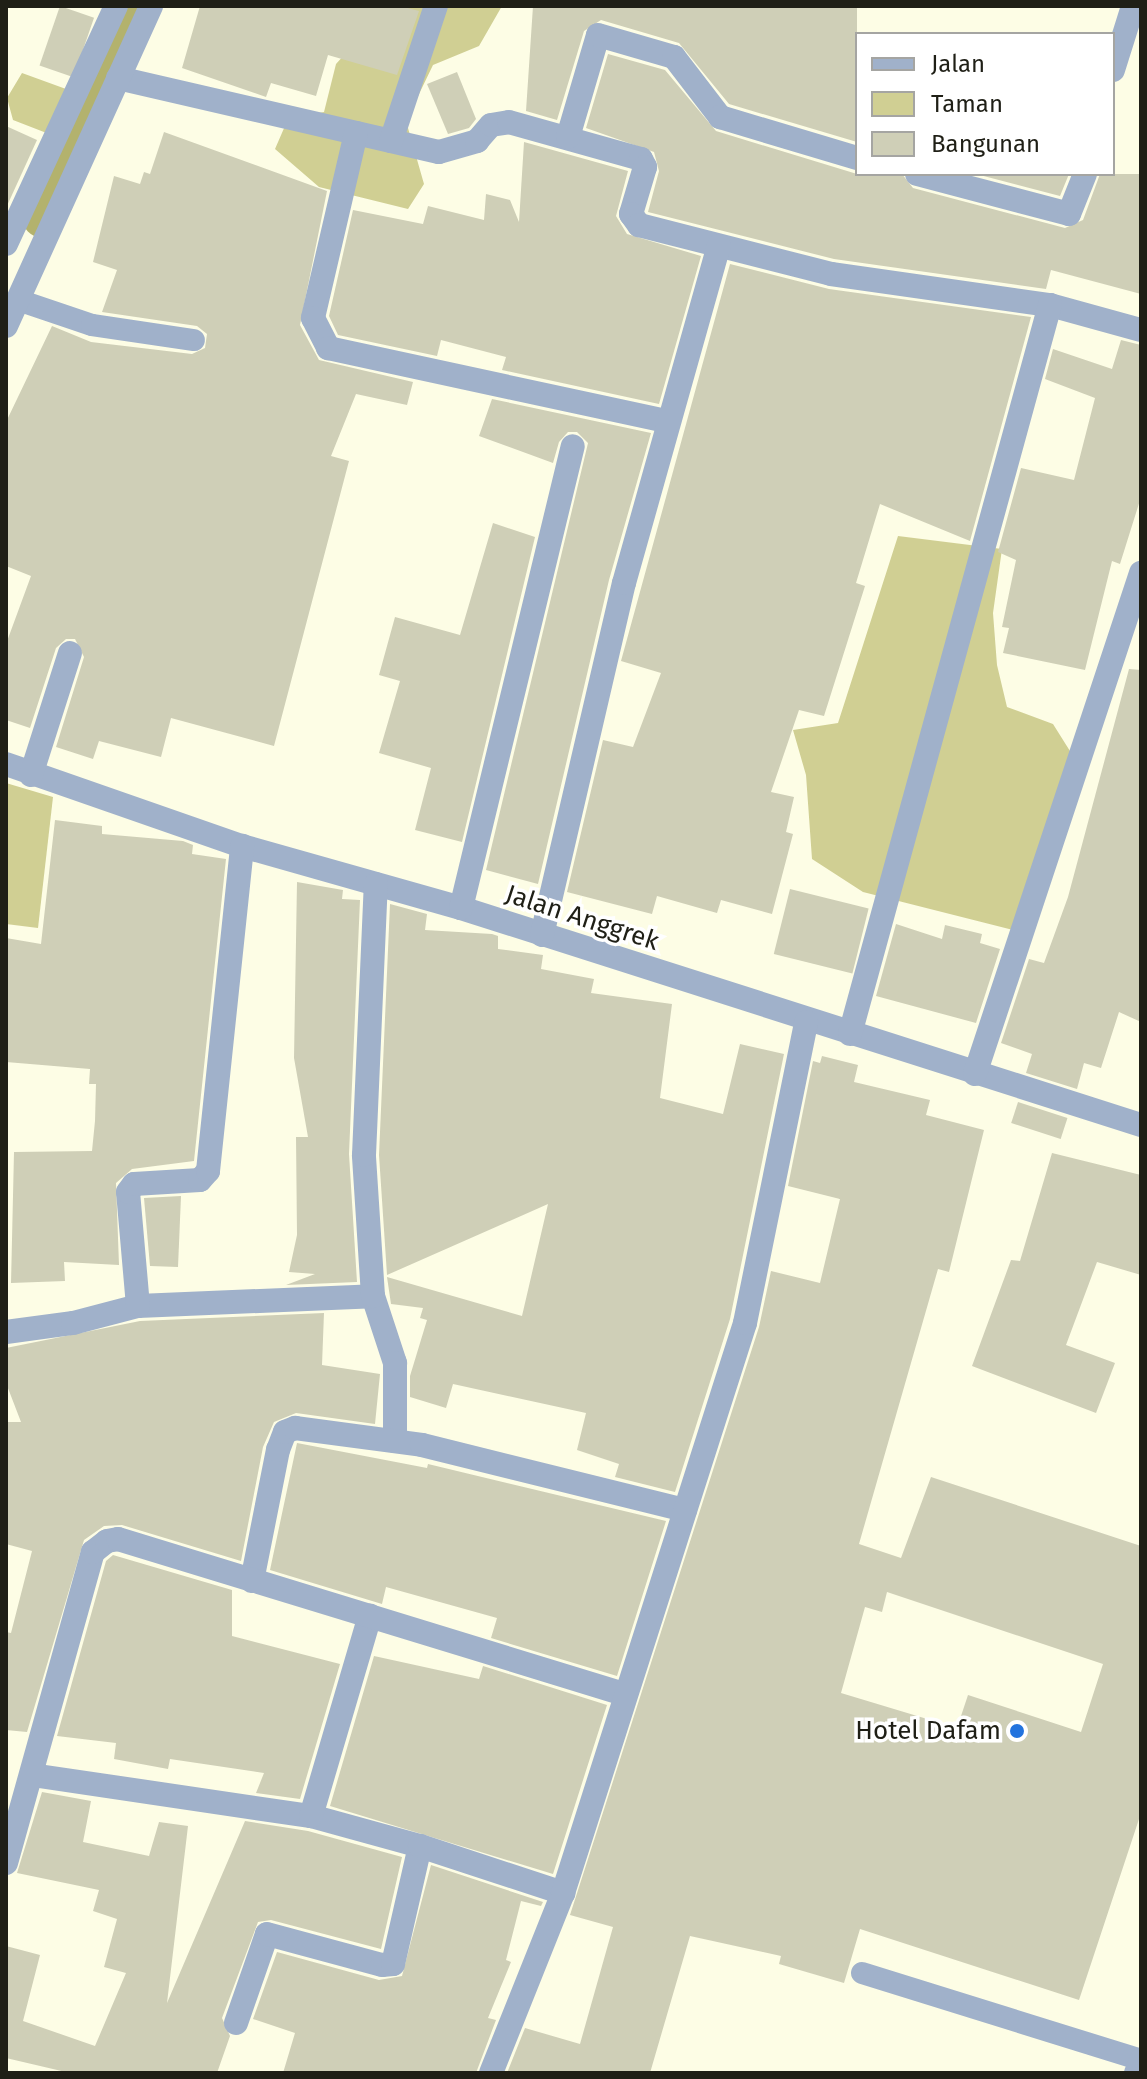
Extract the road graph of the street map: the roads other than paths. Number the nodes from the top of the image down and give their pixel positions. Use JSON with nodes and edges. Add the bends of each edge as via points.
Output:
{"nodes":[{"id":1,"x":151,"y":6,"type":"edge"},
{"id":2,"x":436,"y":6,"type":"edge"},
{"id":3,"x":1133,"y":6,"type":"edge"},
{"id":4,"x":113,"y":7,"type":"edge"},
{"id":5,"x":1115,"y":64,"type":"edge"},
{"id":6,"x":118,"y":78,"type":"junction"},
{"id":7,"x":356,"y":133,"type":"junction"},
{"id":8,"x":568,"y":137,"type":"junction"},
{"id":9,"x":391,"y":141,"type":"junction"},
{"id":10,"x":855,"y":157,"type":"edge"},
{"id":11,"x":924,"y":176,"type":"edge"},
{"id":12,"x":1084,"y":176,"type":"edge"},
{"id":13,"x":6,"y":244,"type":"edge"},
{"id":14,"x":719,"y":246,"type":"junction"},
{"id":15,"x":18,"y":300,"type":"junction"},
{"id":16,"x":1050,"y":305,"type":"junction"},
{"id":17,"x":6,"y":326,"type":"edge"},
{"id":18,"x":1141,"y":330,"type":"edge"},
{"id":19,"x":194,"y":340,"type":"dead end"},
{"id":20,"x":667,"y":421,"type":"junction"},
{"id":21,"x":573,"y":446,"type":"dead end"},
{"id":22,"x":1141,"y":573,"type":"edge"},
{"id":23,"x":70,"y":653,"type":"dead end"},
{"id":24,"x":6,"y":764,"type":"edge"},
{"id":25,"x":31,"y":775,"type":"junction"},
{"id":26,"x":242,"y":846,"type":"junction"},
{"id":27,"x":376,"y":884,"type":"junction"},
{"id":28,"x":461,"y":908,"type":"junction"},
{"id":29,"x":542,"y":935,"type":"junction"},
{"id":30,"x":806,"y":1022,"type":"junction"},
{"id":31,"x":850,"y":1034,"type":"junction"},
{"id":32,"x":975,"y":1074,"type":"junction"},
{"id":33,"x":1141,"y":1125,"type":"edge"},
{"id":34,"x":373,"y":1296,"type":"junction"},
{"id":35,"x":138,"y":1306,"type":"junction"},
{"id":36,"x":6,"y":1332,"type":"edge"},
{"id":37,"x":395,"y":1441,"type":"junction"},
{"id":38,"x":685,"y":1510,"type":"junction"},
{"id":39,"x":252,"y":1581,"type":"junction"},
{"id":40,"x":370,"y":1615,"type":"junction"},
{"id":41,"x":624,"y":1694,"type":"junction"},
{"id":42,"x":32,"y":1775,"type":"junction"},
{"id":43,"x":311,"y":1816,"type":"junction"},
{"id":44,"x":420,"y":1846,"type":"junction"},
{"id":45,"x":6,"y":1863,"type":"edge"},
{"id":46,"x":563,"y":1893,"type":"junction"},
{"id":47,"x":862,"y":1973,"type":"dead end"},
{"id":48,"x":236,"y":2023,"type":"dead end"},
{"id":49,"x":1141,"y":2060,"type":"edge"},
{"id":50,"x":491,"y":2073,"type":"edge"},
{"id":51,"x":1136,"y":2073,"type":"edge"}],
"edges":[{"from":1,"to":6,"type":"street"},
{"from":2,"to":9,"type":"street"},
{"from":3,"to":5,"type":"street"},
{"from":4,"to":13,"type":"street"},
{"from":6,"to":7,"type":"street"},
{"from":6,"to":15,"type":"street"},
{"from":7,"to":9,"type":"street"},
{"from":7,"to":20,"type":"street","via":[[313,318],[328,348]]},
{"from":8,"to":9,"type":"street","via":[[509,122],[491,125],[477,141],[449,150]]},
{"from":8,"to":10,"type":"street","via":[[598,35],[674,57],[720,117]]},
{"from":8,"to":14,"type":"street","via":[[641,159],[645,167],[631,214],[639,225]]},
{"from":11,"to":12,"type":"street","via":[[1055,214],[1069,214],[1076,206]]},
{"from":14,"to":16,"type":"street","via":[[831,274]]},
{"from":14,"to":20,"type":"street"},
{"from":15,"to":17,"type":"street"},
{"from":15,"to":19,"type":"lane","via":[[92,325]]},
{"from":16,"to":18,"type":"street"},
{"from":16,"to":31,"type":"street"},
{"from":20,"to":29,"type":"street"},
{"from":21,"to":28,"type":"street"},
{"from":22,"to":32,"type":"street"},
{"from":23,"to":25,"type":"street"},
{"from":24,"to":25,"type":"street","name":"Jalan Anggrek"},
{"from":25,"to":26,"type":"street","name":"Jalan Anggrek"},
{"from":26,"to":27,"type":"street","name":"Jalan Anggrek"},
{"from":26,"to":35,"type":"street","via":[[208,1171],[200,1180],[134,1184],[128,1192]]},
{"from":27,"to":28,"type":"street","name":"Jalan Anggrek"},
{"from":27,"to":34,"type":"street","via":[[364,1155]]},
{"from":28,"to":29,"type":"street","name":"Jalan Anggrek"},
{"from":29,"to":30,"type":"street","name":"Jalan Anggrek"},
{"from":30,"to":31,"type":"street","name":"Jalan Anggrek"},
{"from":30,"to":38,"type":"street","via":[[745,1323]]},
{"from":31,"to":32,"type":"street","name":"Jalan Anggrek"},
{"from":32,"to":33,"type":"street","name":"Jalan Anggrek"},
{"from":34,"to":35,"type":"street"},
{"from":34,"to":37,"type":"street","via":[[395,1363]]},
{"from":35,"to":36,"type":"street","via":[[73,1323]]},
{"from":37,"to":38,"type":"street"},
{"from":37,"to":39,"type":"street","via":[[295,1428],[285,1432]]},
{"from":38,"to":41,"type":"street"},
{"from":39,"to":40,"type":"street"},
{"from":39,"to":42,"type":"street","via":[[118,1539],[101,1543],[93,1552],[62,1653]]},
{"from":40,"to":41,"type":"street"},
{"from":40,"to":43,"type":"street"},
{"from":41,"to":46,"type":"street"},
{"from":42,"to":43,"type":"street"},
{"from":42,"to":45,"type":"street"},
{"from":43,"to":44,"type":"street"},
{"from":44,"to":46,"type":"street"},
{"from":44,"to":48,"type":"street","via":[[393,1964],[267,1934]]},
{"from":46,"to":50,"type":"street"},
{"from":47,"to":49,"type":"lane"},
{"from":49,"to":51,"type":"street"}]}
